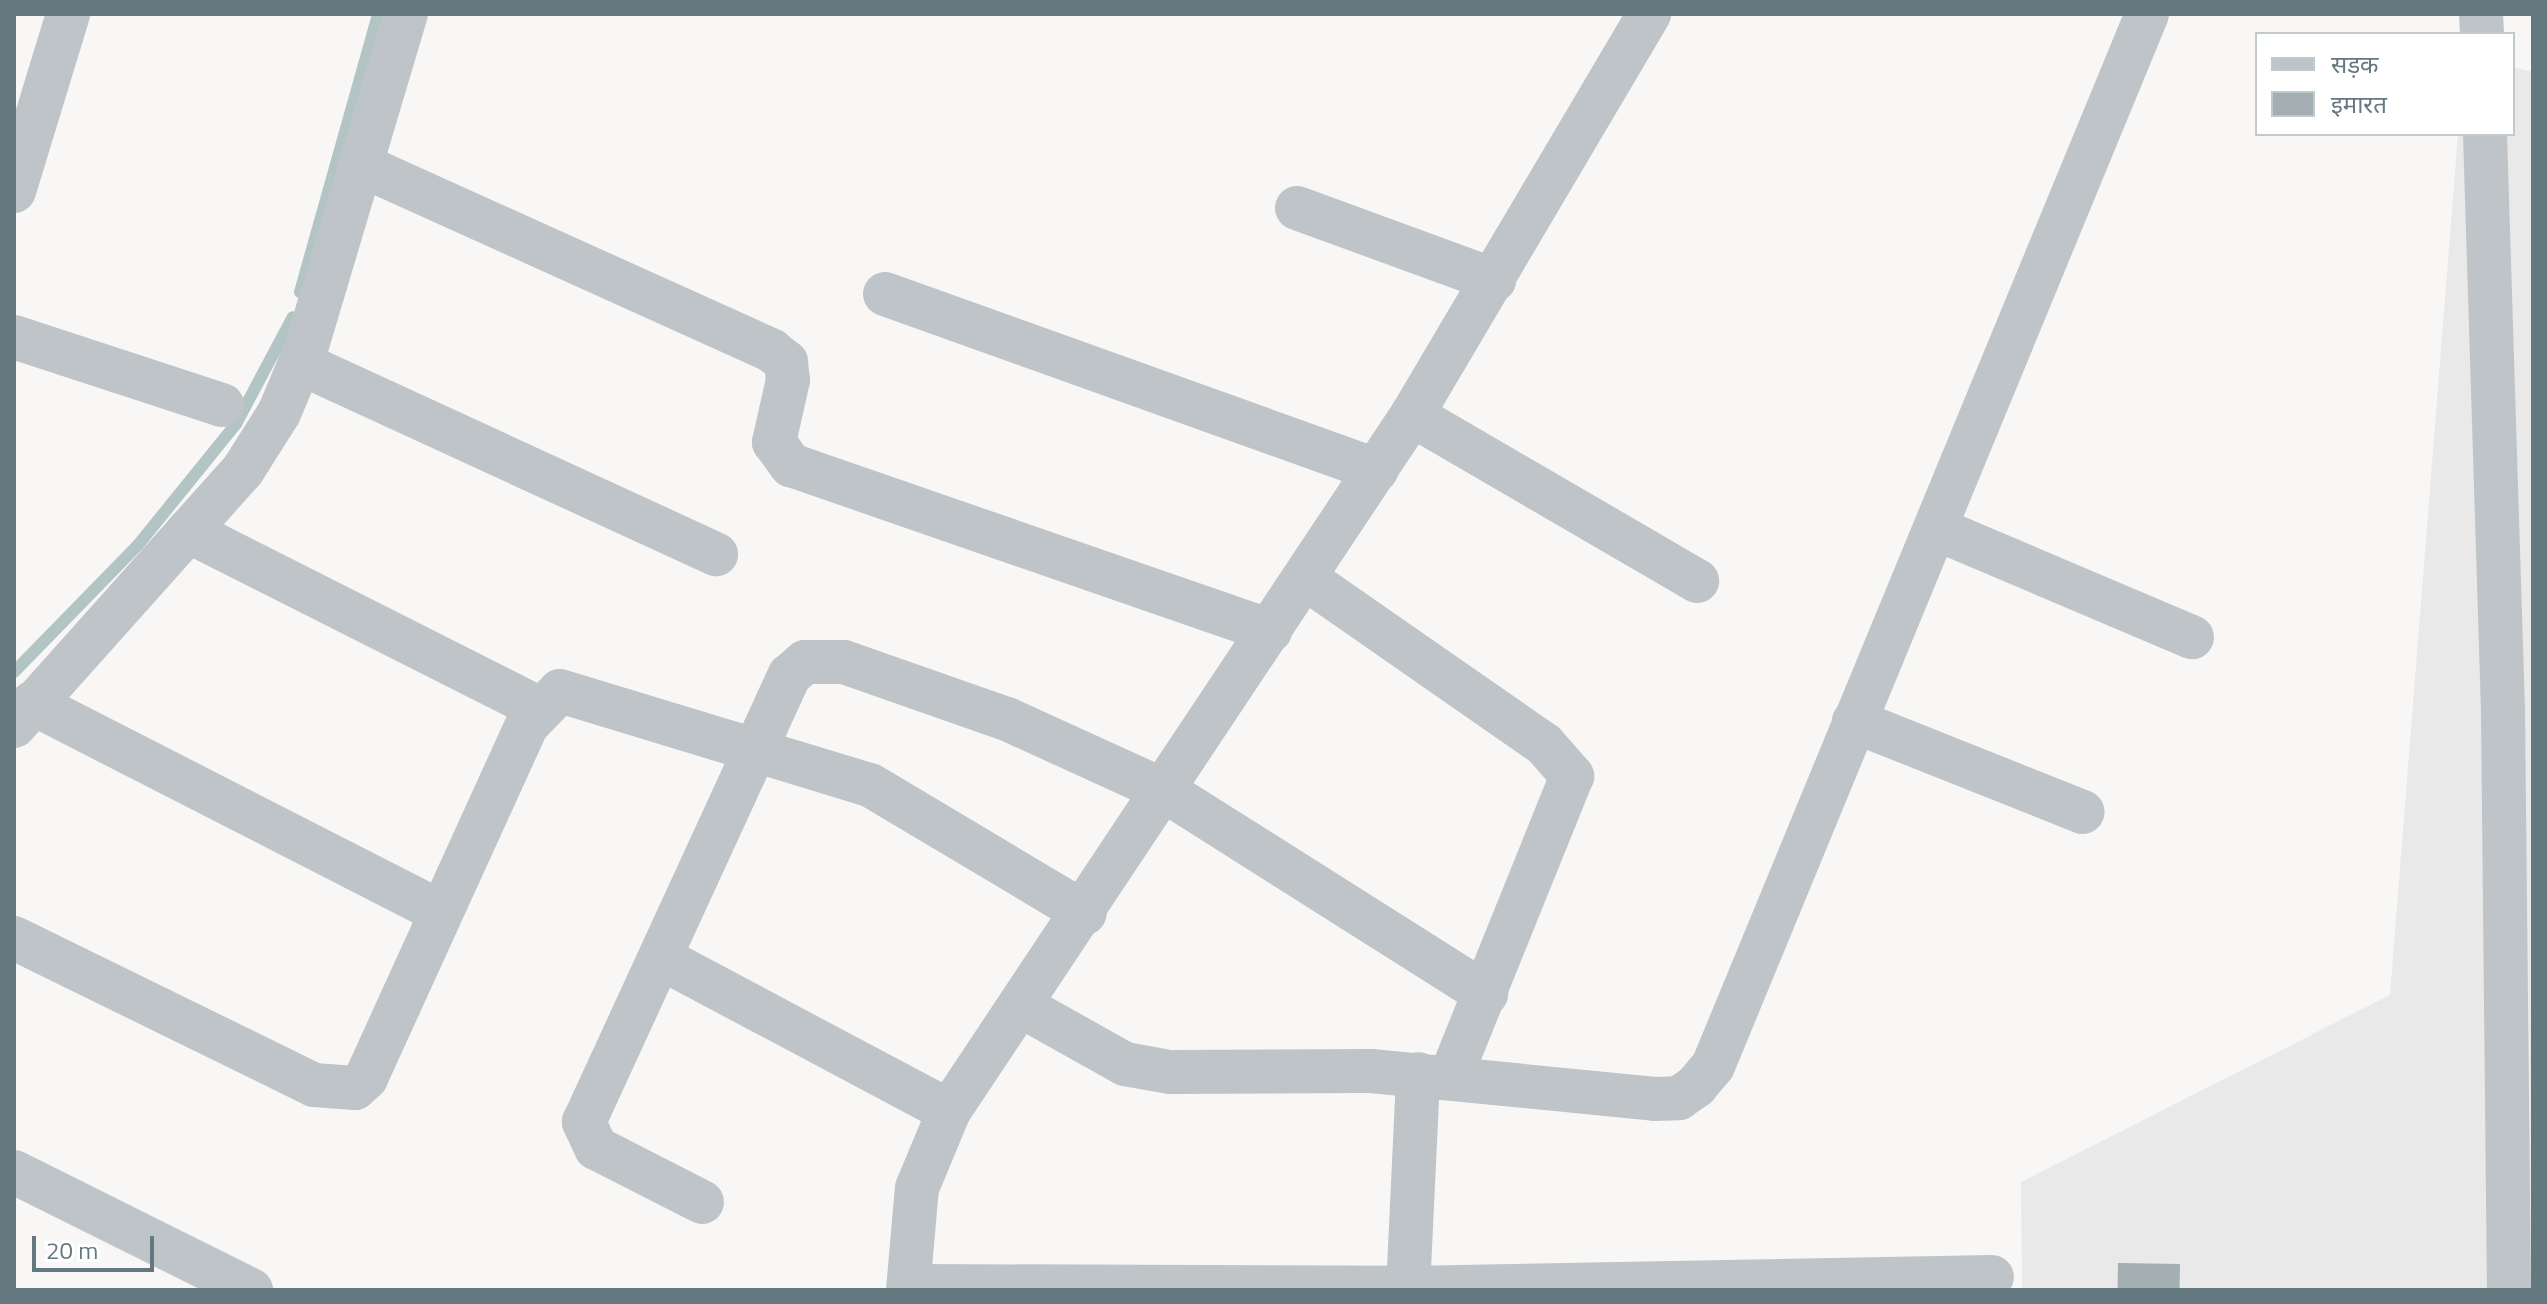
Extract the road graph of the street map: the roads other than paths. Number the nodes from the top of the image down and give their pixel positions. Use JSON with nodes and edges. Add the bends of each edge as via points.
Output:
{"nodes":[{"id":1,"x":68,"y":14,"type":"edge"},
{"id":2,"x":406,"y":14,"type":"edge"},
{"id":3,"x":1649,"y":14,"type":"edge"},
{"id":4,"x":2147,"y":14,"type":"edge"},
{"id":5,"x":2485,"y":136,"type":"edge"},
{"id":6,"x":361,"y":165,"type":"junction"},
{"id":7,"x":14,"y":191,"type":"edge"},
{"id":8,"x":1297,"y":208,"type":"dead end"},
{"id":9,"x":1494,"y":280,"type":"junction"},
{"id":10,"x":885,"y":294,"type":"dead end"},
{"id":11,"x":14,"y":337,"type":"edge"},
{"id":12,"x":300,"y":363,"type":"junction"},
{"id":13,"x":222,"y":405,"type":"dead end"},
{"id":14,"x":1412,"y":415,"type":"junction"},
{"id":15,"x":1376,"y":470,"type":"junction"},
{"id":16,"x":1937,"y":529,"type":"junction"},
{"id":17,"x":188,"y":531,"type":"junction"},
{"id":18,"x":716,"y":554,"type":"dead end"},
{"id":19,"x":1305,"y":578,"type":"junction"},
{"id":20,"x":1697,"y":581,"type":"dead end"},
{"id":21,"x":1270,"y":631,"type":"junction"},
{"id":22,"x":2192,"y":637,"type":"dead end"},
{"id":23,"x":537,"y":707,"type":"junction"},
{"id":24,"x":23,"y":714,"type":"edge"},
{"id":25,"x":1854,"y":721,"type":"junction"},
{"id":26,"x":756,"y":747,"type":"junction"},
{"id":27,"x":1165,"y":791,"type":"junction"},
{"id":28,"x":2083,"y":812,"type":"dead end"},
{"id":29,"x":440,"y":912,"type":"junction"},
{"id":30,"x":1085,"y":913,"type":"junction"},
{"id":31,"x":14,"y":938,"type":"edge"},
{"id":32,"x":661,"y":958,"type":"junction"},
{"id":33,"x":1486,"y":994,"type":"junction"},
{"id":34,"x":1023,"y":1007,"type":"junction"},
{"id":35,"x":1435,"y":1075,"type":"junction"},
{"id":36,"x":949,"y":1111,"type":"junction"},
{"id":37,"x":14,"y":1172,"type":"edge"},
{"id":38,"x":702,"y":1202,"type":"dead end"},
{"id":39,"x":1992,"y":1277,"type":"dead end"},
{"id":40,"x":909,"y":1288,"type":"edge"},
{"id":41,"x":1408,"y":1289,"type":"edge"},
{"id":42,"x":251,"y":1290,"type":"edge"},
{"id":43,"x":2509,"y":1290,"type":"edge"}],
"edges":[{"from":1,"to":7,"type":"street"},
{"from":2,"to":6,"type":"street"},
{"from":3,"to":9,"type":"street"},
{"from":4,"to":16,"type":"street"},
{"from":5,"to":43,"type":"street","via":[[2503,711]]},
{"from":6,"to":12,"type":"street"},
{"from":6,"to":21,"type":"street","via":[[772,351],[786,362],[788,380],[774,442],[791,465]]},
{"from":8,"to":9,"type":"street"},
{"from":9,"to":14,"type":"street"},
{"from":10,"to":15,"type":"street"},
{"from":11,"to":13,"type":"street"},
{"from":12,"to":17,"type":"street","via":[[243,470]]},
{"from":12,"to":18,"type":"street"},
{"from":14,"to":15,"type":"street"},
{"from":14,"to":20,"type":"street"},
{"from":15,"to":19,"type":"street"},
{"from":16,"to":22,"type":"street"},
{"from":16,"to":25,"type":"street"},
{"from":17,"to":23,"type":"street"},
{"from":17,"to":24,"type":"street"},
{"from":19,"to":21,"type":"street"},
{"from":19,"to":33,"type":"street","via":[[1567,763],[1568,800]]},
{"from":21,"to":27,"type":"street"},
{"from":23,"to":26,"type":"street","via":[[560,691],[579,692]]},
{"from":23,"to":29,"type":"street"},
{"from":24,"to":29,"type":"street"},
{"from":25,"to":28,"type":"street"},
{"from":25,"to":35,"type":"street","via":[[1713,1066],[1696,1086],[1679,1098],[1655,1099]]},
{"from":26,"to":27,"type":"street","via":[[790,675],[822,659],[1007,719]]},
{"from":26,"to":30,"type":"street","via":[[895,797]]},
{"from":26,"to":32,"type":"street"},
{"from":27,"to":30,"type":"street"},
{"from":27,"to":33,"type":"street"},
{"from":29,"to":31,"type":"street","via":[[366,1078],[339,1089],[314,1085]]},
{"from":30,"to":34,"type":"street"},
{"from":32,"to":36,"type":"street"},
{"from":32,"to":38,"type":"street","via":[[584,1122],[596,1148]]},
{"from":33,"to":35,"type":"street"},
{"from":34,"to":35,"type":"street","via":[[1125,1064],[1170,1072]]},
{"from":34,"to":36,"type":"street"},
{"from":35,"to":41,"type":"street"},
{"from":36,"to":40,"type":"street","via":[[917,1188]]},
{"from":37,"to":42,"type":"street"},
{"from":39,"to":41,"type":"street"},
{"from":40,"to":41,"type":"street"}]}
